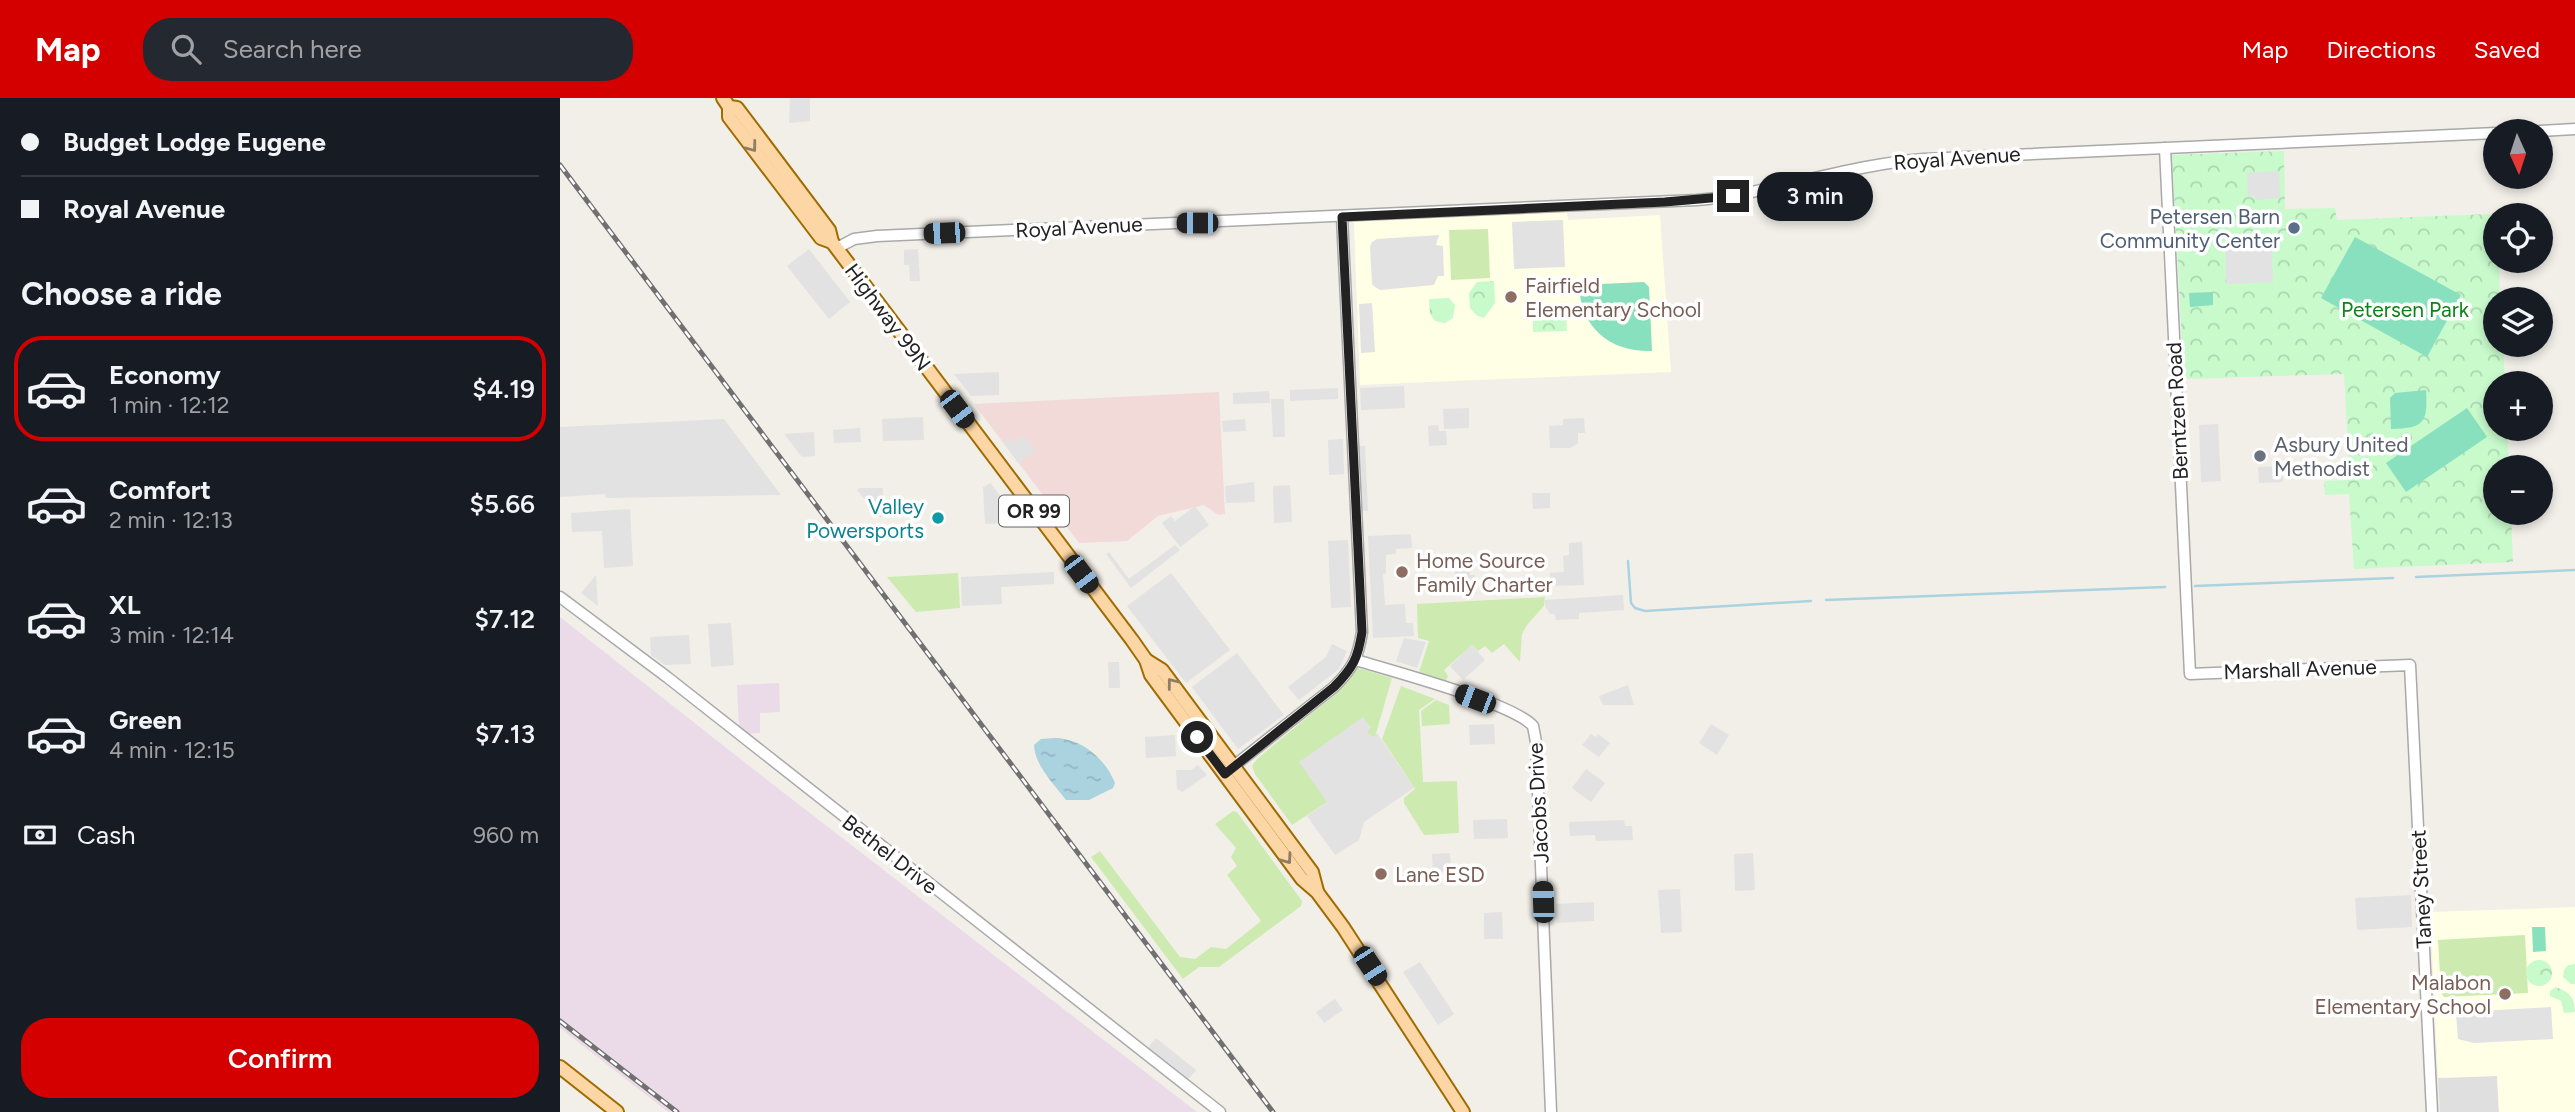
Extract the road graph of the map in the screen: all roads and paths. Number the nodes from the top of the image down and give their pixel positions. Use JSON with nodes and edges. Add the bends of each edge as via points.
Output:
{"nodes":[{"id":1,"x":726,"y":102,"type":"edge"},
{"id":2,"x":2575,"y":129,"type":"edge"},
{"id":3,"x":2553,"y":130,"type":"edge"},
{"id":4,"x":2483,"y":134,"type":"edge"},
{"id":5,"x":2165,"y":148,"type":"junction"},
{"id":6,"x":1342,"y":217,"type":"junction"},
{"id":7,"x":834,"y":245,"type":"junction"},
{"id":8,"x":560,"y":597,"type":"edge"},
{"id":9,"x":1356,"y":660,"type":"junction"},
{"id":10,"x":2410,"y":665,"type":"joint"},
{"id":11,"x":2190,"y":674,"type":"joint"},
{"id":12,"x":1230,"y":770,"type":"junction"},
{"id":13,"x":560,"y":1068,"type":"edge"},
{"id":14,"x":617,"y":1112,"type":"edge"},
{"id":15,"x":1220,"y":1112,"type":"edge"},
{"id":16,"x":1463,"y":1112,"type":"edge"},
{"id":17,"x":1551,"y":1112,"type":"edge"},
{"id":18,"x":2432,"y":1112,"type":"edge"}],
"edges":[{"from":1,"to":7,"type":"main road","name":"Highway 99N","number":"OR 99","via":[[737,108],[829,230]]},
{"from":2,"to":3,"type":"street"},
{"from":4,"to":5,"type":"street","name":"Royal Avenue"},
{"from":5,"to":6,"type":"street","name":"Royal Avenue","via":[[1885,162],[1697,201]]},
{"from":5,"to":11,"type":"street","name":"Berntzen Road"},
{"from":6,"to":7,"type":"street","name":"Royal Avenue","via":[[877,236]]},
{"from":6,"to":9,"type":"street","via":[[1362,632]]},
{"from":7,"to":12,"type":"main road","name":"Highway 99N","number":"OR 99","via":[[1146,660],[1162,670]]},
{"from":8,"to":15,"type":"street","name":"Bethel Drive"},
{"from":9,"to":12,"type":"street","via":[[1334,687]]},
{"from":9,"to":17,"type":"street","name":"Jacobs Drive","via":[[1454,691],[1518,715],[1533,726]]},
{"from":10,"to":11,"type":"street","name":"Marshall Avenue"},
{"from":10,"to":18,"type":"street","name":"Taney Street"},
{"from":12,"to":16,"type":"main road","name":"Highway 99N","number":"OR 99","via":[[1302,879],[1317,892],[1388,994]]},
{"from":13,"to":14,"type":"main road"}]}
